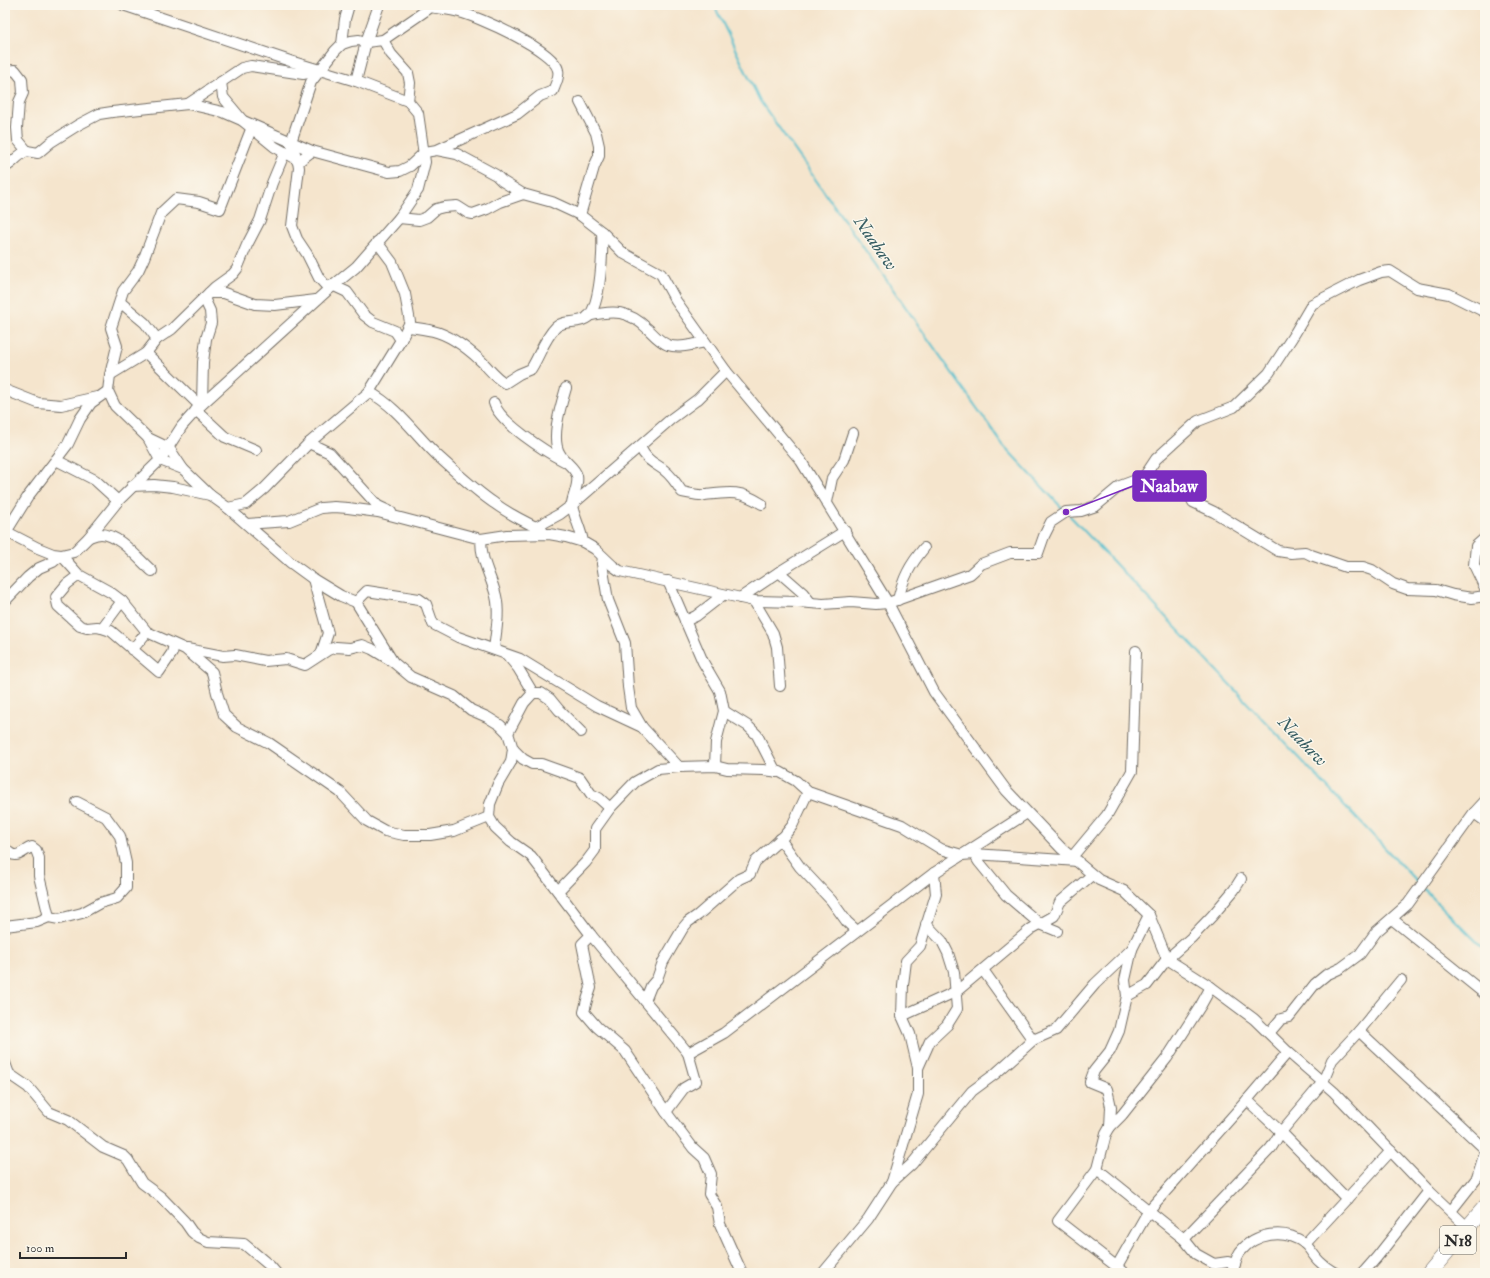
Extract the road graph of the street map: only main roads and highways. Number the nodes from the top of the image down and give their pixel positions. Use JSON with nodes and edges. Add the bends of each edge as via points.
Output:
{"nodes":[{"id":1,"x":1485,"y":1207,"type":"edge"},
{"id":2,"x":1429,"y":1273,"type":"edge"}],
"edges":[{"from":1,"to":2,"type":"highway","number":"N18"}]}
